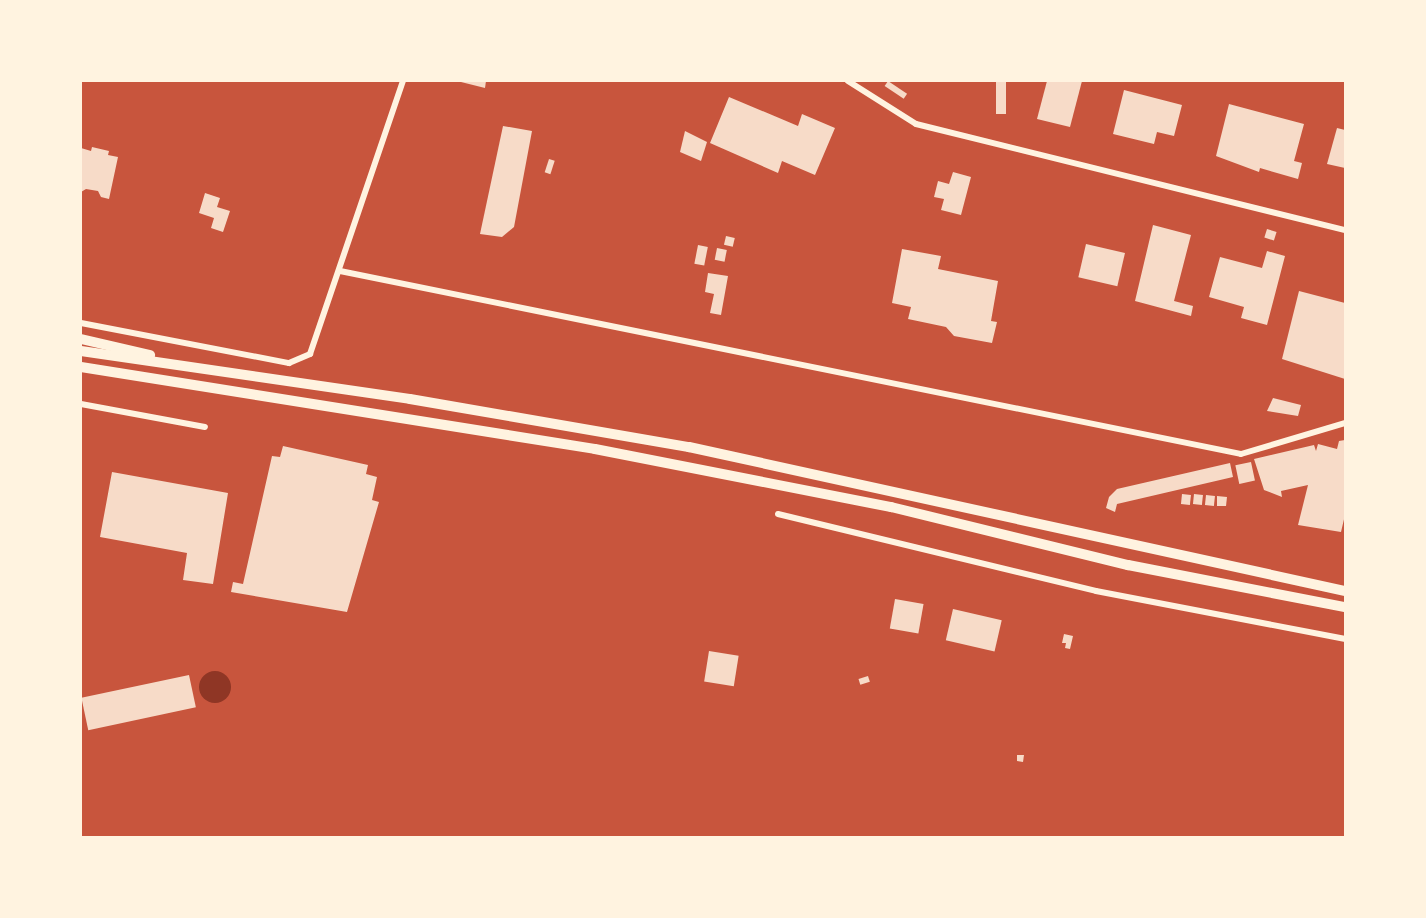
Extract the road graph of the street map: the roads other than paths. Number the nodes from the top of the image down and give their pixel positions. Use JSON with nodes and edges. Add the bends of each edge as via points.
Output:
{"nodes":[{"id":1,"x":404,"y":81,"type":"edge"},
{"id":2,"x":848,"y":81,"type":"edge"},
{"id":3,"x":1345,"y":230,"type":"edge"},
{"id":4,"x":340,"y":271,"type":"junction"},
{"id":5,"x":81,"y":323,"type":"edge"},
{"id":6,"x":81,"y":339,"type":"edge"},
{"id":7,"x":81,"y":351,"type":"edge"},
{"id":8,"x":81,"y":367,"type":"edge"},
{"id":9,"x":226,"y":372,"type":"junction"},
{"id":10,"x":81,"y":404,"type":"edge"},
{"id":11,"x":1345,"y":423,"type":"edge"},
{"id":12,"x":205,"y":427,"type":"dead end"},
{"id":13,"x":778,"y":514,"type":"dead end"},
{"id":14,"x":1345,"y":591,"type":"edge"},
{"id":15,"x":1345,"y":607,"type":"edge"},
{"id":16,"x":1345,"y":639,"type":"edge"}],
"edges":[{"from":1,"to":4,"type":"street"},
{"from":2,"to":3,"type":"street","via":[[916,124]]},
{"from":4,"to":5,"type":"street","via":[[310,354],[290,363]]},
{"from":4,"to":11,"type":"street","via":[[1241,454]]},
{"from":6,"to":9,"type":"highway"},
{"from":7,"to":9,"type":"highway"},
{"from":8,"to":15,"type":"highway","via":[[596,449],[891,507],[1128,565]]},
{"from":9,"to":14,"type":"highway","via":[[689,447]]},
{"from":10,"to":12,"type":"street"},
{"from":13,"to":16,"type":"street","via":[[1096,591]]}]}
